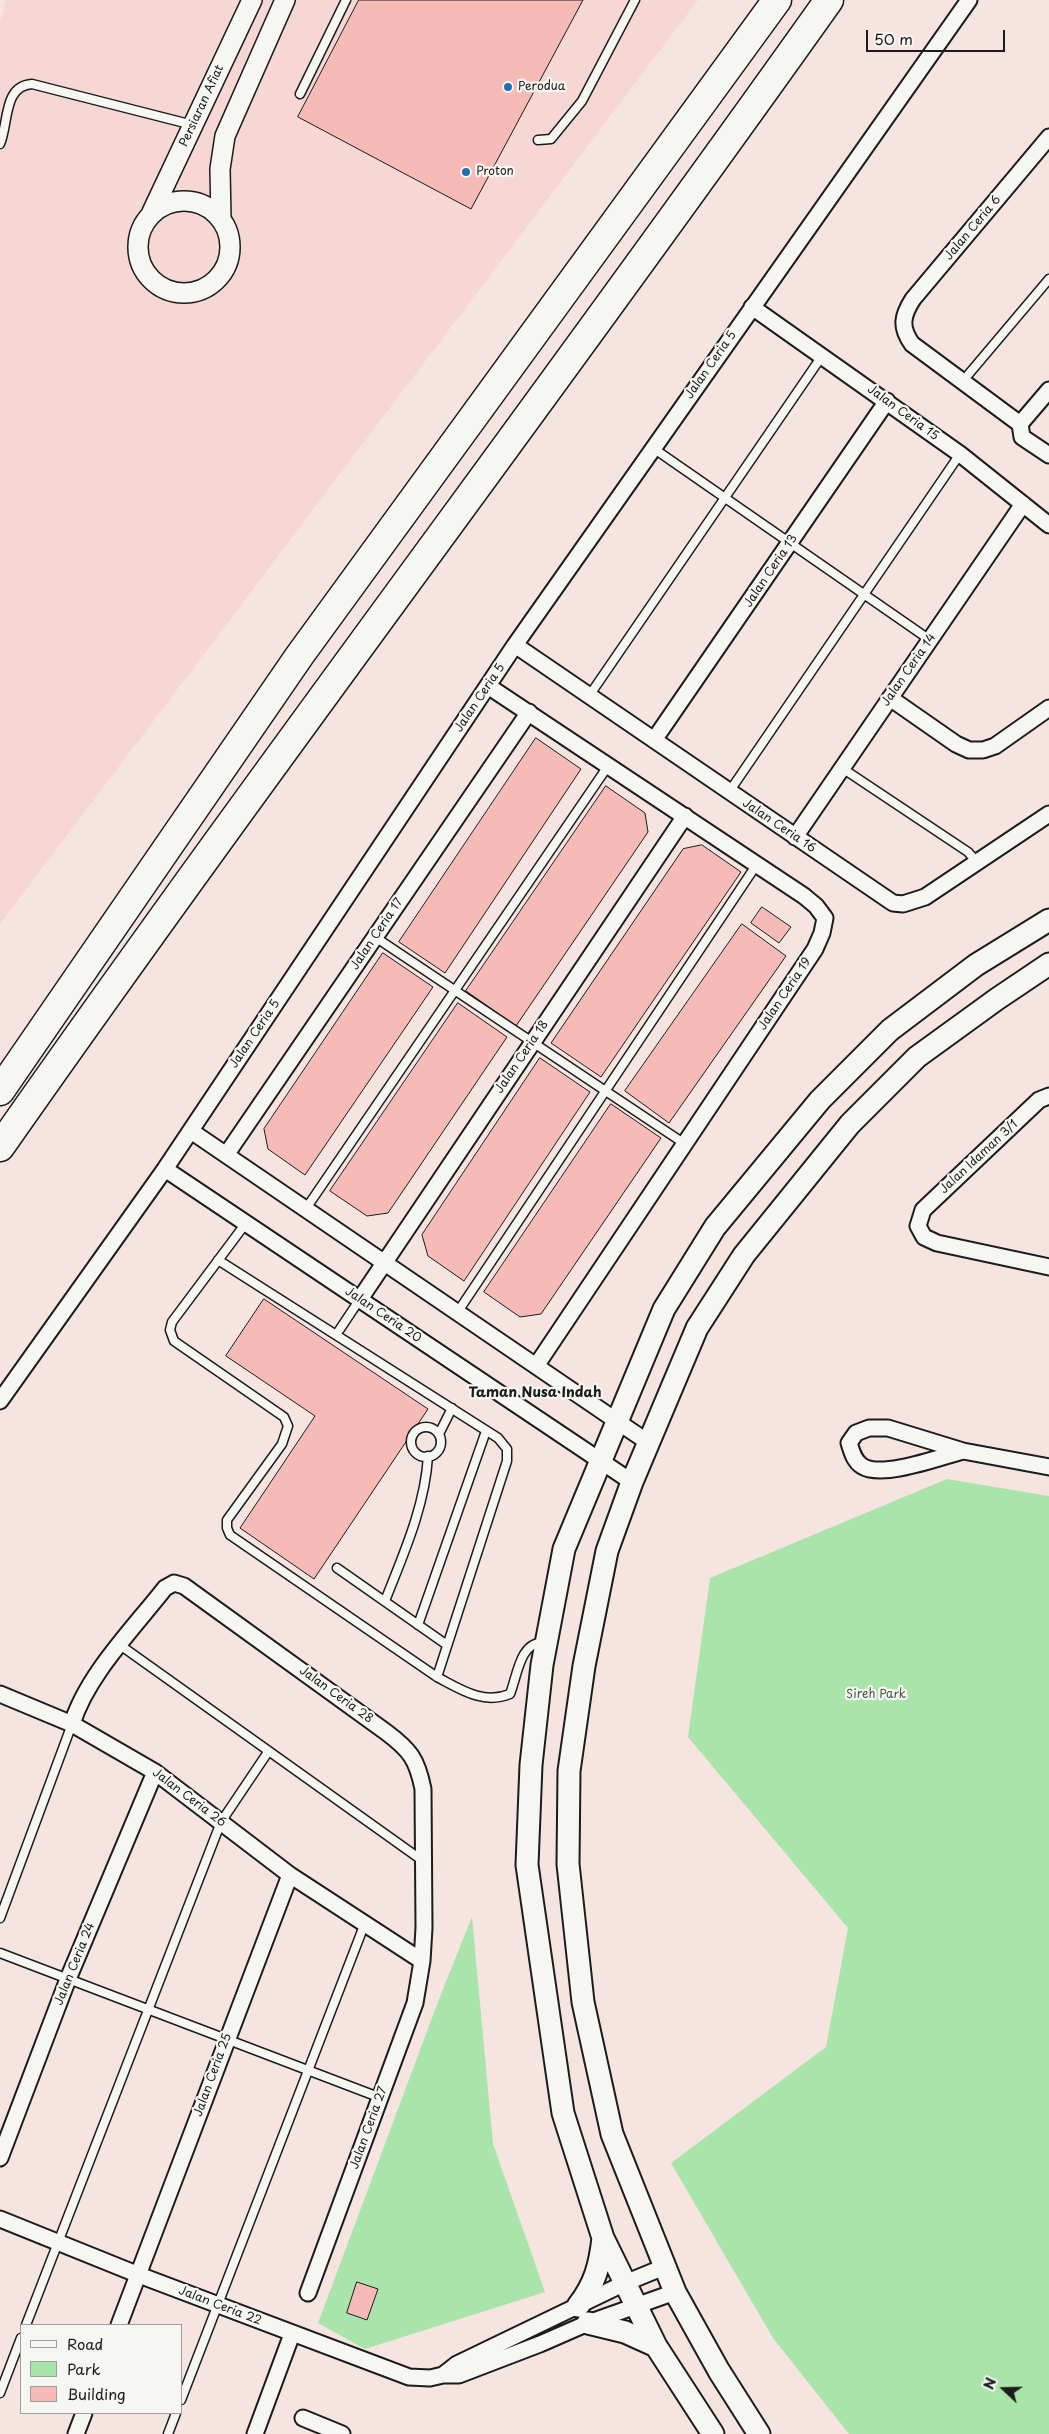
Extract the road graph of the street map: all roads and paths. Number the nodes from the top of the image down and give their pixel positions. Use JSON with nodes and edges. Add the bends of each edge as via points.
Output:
{"nodes":[{"id":1,"x":252,"y":0,"type":"edge"},
{"id":2,"x":285,"y":0,"type":"edge"},
{"id":3,"x":346,"y":0,"type":"edge"},
{"id":4,"x":635,"y":0,"type":"edge"},
{"id":5,"x":777,"y":0,"type":"edge"},
{"id":6,"x":828,"y":0,"type":"edge"},
{"id":7,"x":969,"y":0,"type":"edge"},
{"id":8,"x":300,"y":94,"type":"dead end"},
{"id":9,"x":193,"y":124,"type":"junction"},
{"id":10,"x":1049,"y":136,"type":"edge"},
{"id":11,"x":538,"y":140,"type":"dead end"},
{"id":12,"x":0,"y":144,"type":"edge"},
{"id":13,"x":152,"y":212,"type":"junction"},
{"id":14,"x":221,"y":219,"type":"junction"},
{"id":15,"x":1049,"y":279,"type":"edge"},
{"id":16,"x":752,"y":307,"type":"junction"},
{"id":17,"x":822,"y":356,"type":"junction"},
{"id":18,"x":962,"y":382,"type":"junction"},
{"id":19,"x":1049,"y":390,"type":"edge"},
{"id":20,"x":887,"y":401,"type":"junction"},
{"id":21,"x":1020,"y":424,"type":"junction"},
{"id":22,"x":653,"y":448,"type":"junction"},
{"id":23,"x":960,"y":454,"type":"junction"},
{"id":24,"x":1049,"y":455,"type":"edge"},
{"id":25,"x":724,"y":498,"type":"junction"},
{"id":26,"x":1023,"y":504,"type":"junction"},
{"id":27,"x":1049,"y":525,"type":"edge"},
{"id":28,"x":790,"y":543,"type":"junction"},
{"id":29,"x":864,"y":594,"type":"junction"},
{"id":30,"x":930,"y":640,"type":"junction"},
{"id":31,"x":515,"y":645,"type":"junction"},
{"id":32,"x":488,"y":686,"type":"junction"},
{"id":33,"x":589,"y":696,"type":"junction"},
{"id":34,"x":890,"y":698,"type":"junction"},
{"id":35,"x":1049,"y":708,"type":"edge"},
{"id":36,"x":529,"y":712,"type":"junction"},
{"id":37,"x":654,"y":740,"type":"junction"},
{"id":38,"x":608,"y":766,"type":"junction"},
{"id":39,"x":842,"y":768,"type":"junction"},
{"id":40,"x":729,"y":792,"type":"junction"},
{"id":41,"x":1049,"y":814,"type":"edge"},
{"id":42,"x":685,"y":816,"type":"junction"},
{"id":43,"x":795,"y":837,"type":"junction"},
{"id":44,"x":977,"y":862,"type":"junction"},
{"id":45,"x":757,"y":864,"type":"junction"},
{"id":46,"x":1049,"y":920,"type":"edge"},
{"id":47,"x":375,"y":937,"type":"junction"},
{"id":48,"x":1049,"y":964,"type":"edge"},
{"id":49,"x":455,"y":990,"type":"junction"},
{"id":50,"x":532,"y":1042,"type":"junction"},
{"id":51,"x":0,"y":1091,"type":"edge"},
{"id":52,"x":606,"y":1091,"type":"junction"},
{"id":53,"x":1049,"y":1096,"type":"edge"},
{"id":54,"x":190,"y":1131,"type":"junction"},
{"id":55,"x":685,"y":1144,"type":"junction"},
{"id":56,"x":0,"y":1146,"type":"edge"},
{"id":57,"x":226,"y":1155,"type":"junction"},
{"id":58,"x":165,"y":1169,"type":"junction"},
{"id":59,"x":305,"y":1210,"type":"junction"},
{"id":60,"x":246,"y":1223,"type":"junction"},
{"id":61,"x":218,"y":1260,"type":"junction"},
{"id":62,"x":384,"y":1263,"type":"junction"},
{"id":63,"x":1049,"y":1267,"type":"edge"},
{"id":64,"x":360,"y":1299,"type":"junction"},
{"id":65,"x":457,"y":1313,"type":"junction"},
{"id":66,"x":336,"y":1334,"type":"junction"},
{"id":67,"x":536,"y":1366,"type":"junction"},
{"id":68,"x":0,"y":1401,"type":"edge"},
{"id":69,"x":452,"y":1408,"type":"junction"},
{"id":70,"x":617,"y":1422,"type":"junction"},
{"id":71,"x":486,"y":1430,"type":"junction"},
{"id":72,"x":439,"y":1434,"type":"junction"},
{"id":73,"x":648,"y":1443,"type":"junction"},
{"id":74,"x":963,"y":1451,"type":"junction"},
{"id":75,"x":428,"y":1456,"type":"junction"},
{"id":76,"x":601,"y":1460,"type":"junction"},
{"id":77,"x":1049,"y":1467,"type":"edge"},
{"id":78,"x":632,"y":1482,"type":"junction"},
{"id":79,"x":337,"y":1568,"type":"dead end"},
{"id":80,"x":385,"y":1602,"type":"junction"},
{"id":81,"x":418,"y":1625,"type":"junction"},
{"id":82,"x":546,"y":1643,"type":"junction"},
{"id":83,"x":120,"y":1645,"type":"junction"},
{"id":84,"x":447,"y":1645,"type":"junction"},
{"id":85,"x":437,"y":1678,"type":"junction"},
{"id":86,"x":1,"y":1698,"type":"edge"},
{"id":87,"x":72,"y":1724,"type":"junction"},
{"id":88,"x":268,"y":1752,"type":"junction"},
{"id":89,"x":155,"y":1772,"type":"junction"},
{"id":90,"x":221,"y":1822,"type":"junction"},
{"id":91,"x":423,"y":1861,"type":"junction"},
{"id":92,"x":290,"y":1876,"type":"junction"},
{"id":93,"x":0,"y":1918,"type":"edge"},
{"id":94,"x":365,"y":1923,"type":"junction"},
{"id":95,"x":0,"y":1953,"type":"edge"},
{"id":96,"x":422,"y":1961,"type":"junction"},
{"id":97,"x":68,"y":1979,"type":"junction"},
{"id":98,"x":148,"y":2009,"type":"junction"},
{"id":99,"x":226,"y":2039,"type":"junction"},
{"id":100,"x":308,"y":2070,"type":"junction"},
{"id":101,"x":381,"y":2098,"type":"junction"},
{"id":102,"x":0,"y":2158,"type":"edge"},
{"id":103,"x":0,"y":2219,"type":"edge"},
{"id":104,"x":603,"y":2238,"type":"junction"},
{"id":105,"x":59,"y":2242,"type":"junction"},
{"id":106,"x":664,"y":2267,"type":"junction"},
{"id":107,"x":139,"y":2275,"type":"junction"},
{"id":108,"x":625,"y":2283,"type":"junction"},
{"id":109,"x":308,"y":2292,"type":"dead end"},
{"id":110,"x":675,"y":2292,"type":"junction"},
{"id":111,"x":218,"y":2305,"type":"junction"},
{"id":112,"x":636,"y":2307,"type":"junction"},
{"id":113,"x":583,"y":2314,"type":"junction"},
{"id":114,"x":26,"y":2324,"type":"edge"},
{"id":115,"x":119,"y":2324,"type":"edge"},
{"id":116,"x":292,"y":2334,"type":"junction"},
{"id":117,"x":20,"y":2341,"type":"edge"},
{"id":118,"x":656,"y":2346,"type":"junction"},
{"id":119,"x":0,"y":2393,"type":"edge"},
{"id":120,"x":182,"y":2397,"type":"edge"},
{"id":121,"x":84,"y":2414,"type":"edge"},
{"id":122,"x":176,"y":2414,"type":"edge"},
{"id":123,"x":303,"y":2418,"type":"dead end"},
{"id":124,"x":76,"y":2434,"type":"edge"},
{"id":125,"x":168,"y":2434,"type":"edge"},
{"id":126,"x":255,"y":2434,"type":"edge"},
{"id":127,"x":342,"y":2434,"type":"edge"},
{"id":128,"x":713,"y":2434,"type":"edge"},
{"id":129,"x":759,"y":2434,"type":"edge"}],
"edges":[{"from":1,"to":9,"type":"street","name":"Persiaran Afiat"},
{"from":2,"to":14,"type":"street","name":"Persiaran Afiat","via":[[225,136],[220,169]]},
{"from":3,"to":8,"type":"lane"},
{"from":4,"to":11,"type":"lane","via":[[582,101],[551,139]]},
{"from":5,"to":51,"type":"highway","via":[[300,654]]},
{"from":6,"to":56,"type":"highway","via":[[706,174],[128,965]]},
{"from":7,"to":16,"type":"street","name":"Jalan Ceria 5"},
{"from":9,"to":12,"type":"lane","via":[[32,84],[16,89],[11,97]]},
{"from":9,"to":13,"type":"street","name":"Persiaran Afiat"},
{"from":10,"to":18,"type":"street","name":"Jalan Ceria 6","via":[[906,310],[902,322],[912,344]]},
{"from":13,"to":14,"type":"street","via":[[180,200],[209,208]]},
{"from":13,"to":14,"type":"street","name":"Persiaran Afiat","via":[[138,239],[142,269],[164,289],[179,293],[194,292],[208,286],[228,263],[229,240]]},
{"from":15,"to":18,"type":"lane"},
{"from":16,"to":17,"type":"street","name":"Jalan Ceria 15"},
{"from":16,"to":22,"type":"street","name":"Jalan Ceria 5"},
{"from":17,"to":20,"type":"street","name":"Jalan Ceria 15"},
{"from":17,"to":25,"type":"lane"},
{"from":18,"to":21,"type":"street"},
{"from":19,"to":21,"type":"street"},
{"from":20,"to":23,"type":"street","name":"Jalan Ceria 15"},
{"from":20,"to":28,"type":"street","name":"Jalan Ceria 13"},
{"from":21,"to":24,"type":"street","via":[[1022,437]]},
{"from":22,"to":25,"type":"lane"},
{"from":22,"to":31,"type":"street","name":"Jalan Ceria 5"},
{"from":23,"to":26,"type":"street","name":"Jalan Ceria 15"},
{"from":23,"to":29,"type":"lane"},
{"from":25,"to":28,"type":"lane"},
{"from":25,"to":33,"type":"lane"},
{"from":26,"to":27,"type":"street","name":"Jalan Ceria 15"},
{"from":26,"to":30,"type":"street","name":"Jalan Ceria 14"},
{"from":28,"to":29,"type":"lane"},
{"from":28,"to":37,"type":"street","name":"Jalan Ceria 13"},
{"from":29,"to":30,"type":"lane"},
{"from":29,"to":40,"type":"lane"},
{"from":30,"to":34,"type":"street","name":"Jalan Ceria 14"},
{"from":31,"to":32,"type":"street","name":"Jalan Ceria 5"},
{"from":31,"to":33,"type":"street","name":"Jalan Ceria 16"},
{"from":32,"to":36,"type":"street","name":"Jalan Ceria 19"},
{"from":32,"to":54,"type":"street","name":"Jalan Ceria 5"},
{"from":33,"to":37,"type":"street","name":"Jalan Ceria 16"},
{"from":34,"to":35,"type":"street","via":[[969,750],[995,746]]},
{"from":34,"to":39,"type":"street","name":"Jalan Ceria 14"},
{"from":36,"to":38,"type":"street","name":"Jalan Ceria 19"},
{"from":36,"to":47,"type":"street","name":"Jalan Ceria 17"},
{"from":37,"to":40,"type":"street","name":"Jalan Ceria 16"},
{"from":38,"to":42,"type":"street","name":"Jalan Ceria 19"},
{"from":38,"to":49,"type":"lane"},
{"from":39,"to":43,"type":"street","name":"Jalan Ceria 14"},
{"from":39,"to":44,"type":"lane","via":[[968,852]]},
{"from":40,"to":43,"type":"street","name":"Jalan Ceria 16"},
{"from":41,"to":44,"type":"street","name":"Jalan Ceria 16"},
{"from":42,"to":45,"type":"street","name":"Jalan Ceria 19"},
{"from":42,"to":50,"type":"street","name":"Jalan Ceria 18"},
{"from":43,"to":44,"type":"street","name":"Jalan Ceria 16","via":[[883,897],[903,904],[924,897]]},
{"from":45,"to":52,"type":"lane"},
{"from":45,"to":55,"type":"street","name":"Jalan Ceria 19","via":[[816,906],[825,918],[822,933],[815,949]]},
{"from":46,"to":70,"type":"main road","via":[[976,965],[890,1030],[820,1100],[715,1227],[664,1309]]},
{"from":47,"to":49,"type":"lane"},
{"from":47,"to":57,"type":"street","name":"Jalan Ceria 17"},
{"from":48,"to":73,"type":"main road","via":[[917,1057],[850,1124],[744,1255],[697,1328]]},
{"from":49,"to":50,"type":"lane"},
{"from":49,"to":59,"type":"lane"},
{"from":50,"to":52,"type":"lane"},
{"from":50,"to":62,"type":"street","name":"Jalan Ceria 18"},
{"from":52,"to":55,"type":"lane"},
{"from":52,"to":65,"type":"lane"},
{"from":53,"to":63,"type":"street","name":"Jalan Idaman 3/1","via":[[1039,1100],[923,1210],[918,1226],[924,1237],[936,1243]]},
{"from":54,"to":57,"type":"street"},
{"from":54,"to":58,"type":"street","name":"Jalan Ceria 5"},
{"from":55,"to":67,"type":"street","name":"Jalan Ceria 19"},
{"from":57,"to":59,"type":"street"},
{"from":58,"to":60,"type":"street","name":"Jalan Ceria 20"},
{"from":58,"to":68,"type":"street","name":"Jalan Ceria 5"},
{"from":59,"to":62,"type":"street"},
{"from":60,"to":61,"type":"lane"},
{"from":60,"to":64,"type":"street","name":"Jalan Ceria 20"},
{"from":61,"to":66,"type":"lane"},
{"from":61,"to":85,"type":"lane","via":[[172,1322],[170,1330],[174,1341],[284,1417],[288,1426],[282,1444],[227,1520],[230,1535]]},
{"from":62,"to":64,"type":"street","name":"Jalan Ceria 18"},
{"from":62,"to":65,"type":"street"},
{"from":64,"to":66,"type":"lane"},
{"from":64,"to":76,"type":"street","name":"Jalan Ceria 20"},
{"from":65,"to":67,"type":"street"},
{"from":66,"to":69,"type":"lane"},
{"from":67,"to":70,"type":"street"},
{"from":69,"to":71,"type":"lane"},
{"from":69,"to":72,"type":"lane"},
{"from":70,"to":73,"type":"street"},
{"from":70,"to":76,"type":"main road"},
{"from":71,"to":81,"type":"lane"},
{"from":71,"to":84,"type":"lane","via":[[507,1449],[508,1461]]},
{"from":72,"to":75,"type":"lane","via":[[439,1448]]},
{"from":72,"to":75,"type":"lane","via":[[427,1426],[417,1429],[411,1437],[414,1452]]},
{"from":73,"to":78,"type":"main road"},
{"from":74,"to":74,"type":"street","via":[[882,1472],[862,1467],[854,1458],[850,1443],[856,1433],[869,1428],[888,1428]]},
{"from":74,"to":77,"type":"street"},
{"from":75,"to":80,"type":"lane","via":[[427,1478],[419,1507]]},
{"from":76,"to":78,"type":"street","name":"Jalan Ceria 20"},
{"from":76,"to":82,"type":"main road","via":[[564,1549]]},
{"from":78,"to":106,"type":"main road","via":[[607,1551],[584,1666],[569,1771],[568,1864],[583,2002],[612,2134]]},
{"from":79,"to":80,"type":"lane"},
{"from":80,"to":81,"type":"lane"},
{"from":81,"to":84,"type":"lane"},
{"from":82,"to":85,"type":"lane","via":[[528,1647],[510,1694],[500,1699],[472,1696]]},
{"from":82,"to":104,"type":"main road","via":[[532,1765],[527,1865],[563,2113]]},
{"from":83,"to":87,"type":"street","name":"Jalan Ceria 28","via":[[77,1706]]},
{"from":83,"to":88,"type":"lane"},
{"from":83,"to":91,"type":"street","name":"Jalan Ceria 28","via":[[169,1585],[180,1583],[192,1591],[386,1732],[412,1755],[422,1789]]},
{"from":84,"to":85,"type":"lane"},
{"from":86,"to":87,"type":"street","name":"Jalan Ceria 26"},
{"from":87,"to":89,"type":"street","name":"Jalan Ceria 26"},
{"from":87,"to":93,"type":"lane"},
{"from":88,"to":90,"type":"lane"},
{"from":88,"to":91,"type":"lane"},
{"from":89,"to":90,"type":"street","name":"Jalan Ceria 26"},
{"from":89,"to":97,"type":"street","name":"Jalan Ceria 24"},
{"from":90,"to":92,"type":"street","name":"Jalan Ceria 26"},
{"from":90,"to":98,"type":"lane"},
{"from":91,"to":96,"type":"street","name":"Jalan Ceria 28"},
{"from":92,"to":94,"type":"street","name":"Jalan Ceria 26"},
{"from":92,"to":99,"type":"street","name":"Jalan Ceria 25"},
{"from":94,"to":96,"type":"street"},
{"from":94,"to":100,"type":"lane"},
{"from":95,"to":97,"type":"lane"},
{"from":96,"to":101,"type":"street","name":"Jalan Ceria 27","via":[[415,2003]]},
{"from":97,"to":98,"type":"lane"},
{"from":97,"to":102,"type":"street","name":"Jalan Ceria 24"},
{"from":98,"to":99,"type":"lane"},
{"from":98,"to":105,"type":"lane"},
{"from":99,"to":100,"type":"lane"},
{"from":99,"to":107,"type":"street","name":"Jalan Ceria 25"},
{"from":100,"to":101,"type":"lane"},
{"from":100,"to":111,"type":"lane"},
{"from":101,"to":109,"type":"street","name":"Jalan Ceria 27"},
{"from":103,"to":105,"type":"street","name":"Jalan Ceria 22"},
{"from":104,"to":108,"type":"main road"},
{"from":104,"to":113,"type":"main road","via":[[599,2268]]},
{"from":105,"to":107,"type":"street","name":"Jalan Ceria 22"},
{"from":105,"to":114,"type":"lane"},
{"from":106,"to":108,"type":"street","name":"Jalan Ceria 22"},
{"from":106,"to":110,"type":"main road"},
{"from":107,"to":111,"type":"street","name":"Jalan Ceria 22"},
{"from":107,"to":115,"type":"street","name":"Jalan Ceria 25"},
{"from":108,"to":112,"type":"main road"},
{"from":108,"to":113,"type":"street","name":"Jalan Ceria 22"},
{"from":110,"to":112,"type":"street","name":"Jalan Ceria 22"},
{"from":110,"to":129,"type":"main road"},
{"from":111,"to":116,"type":"street","name":"Jalan Ceria 22"},
{"from":111,"to":120,"type":"lane"},
{"from":112,"to":113,"type":"street","name":"Jalan Ceria 22"},
{"from":112,"to":118,"type":"main road"},
{"from":113,"to":116,"type":"street","name":"Jalan Ceria 22","via":[[430,2378],[409,2377]]},
{"from":113,"to":118,"type":"main road"},
{"from":116,"to":126,"type":"street"},
{"from":117,"to":119,"type":"lane"},
{"from":118,"to":128,"type":"main road"},
{"from":121,"to":124,"type":"street"},
{"from":122,"to":125,"type":"lane"},
{"from":123,"to":127,"type":"street"}]}
